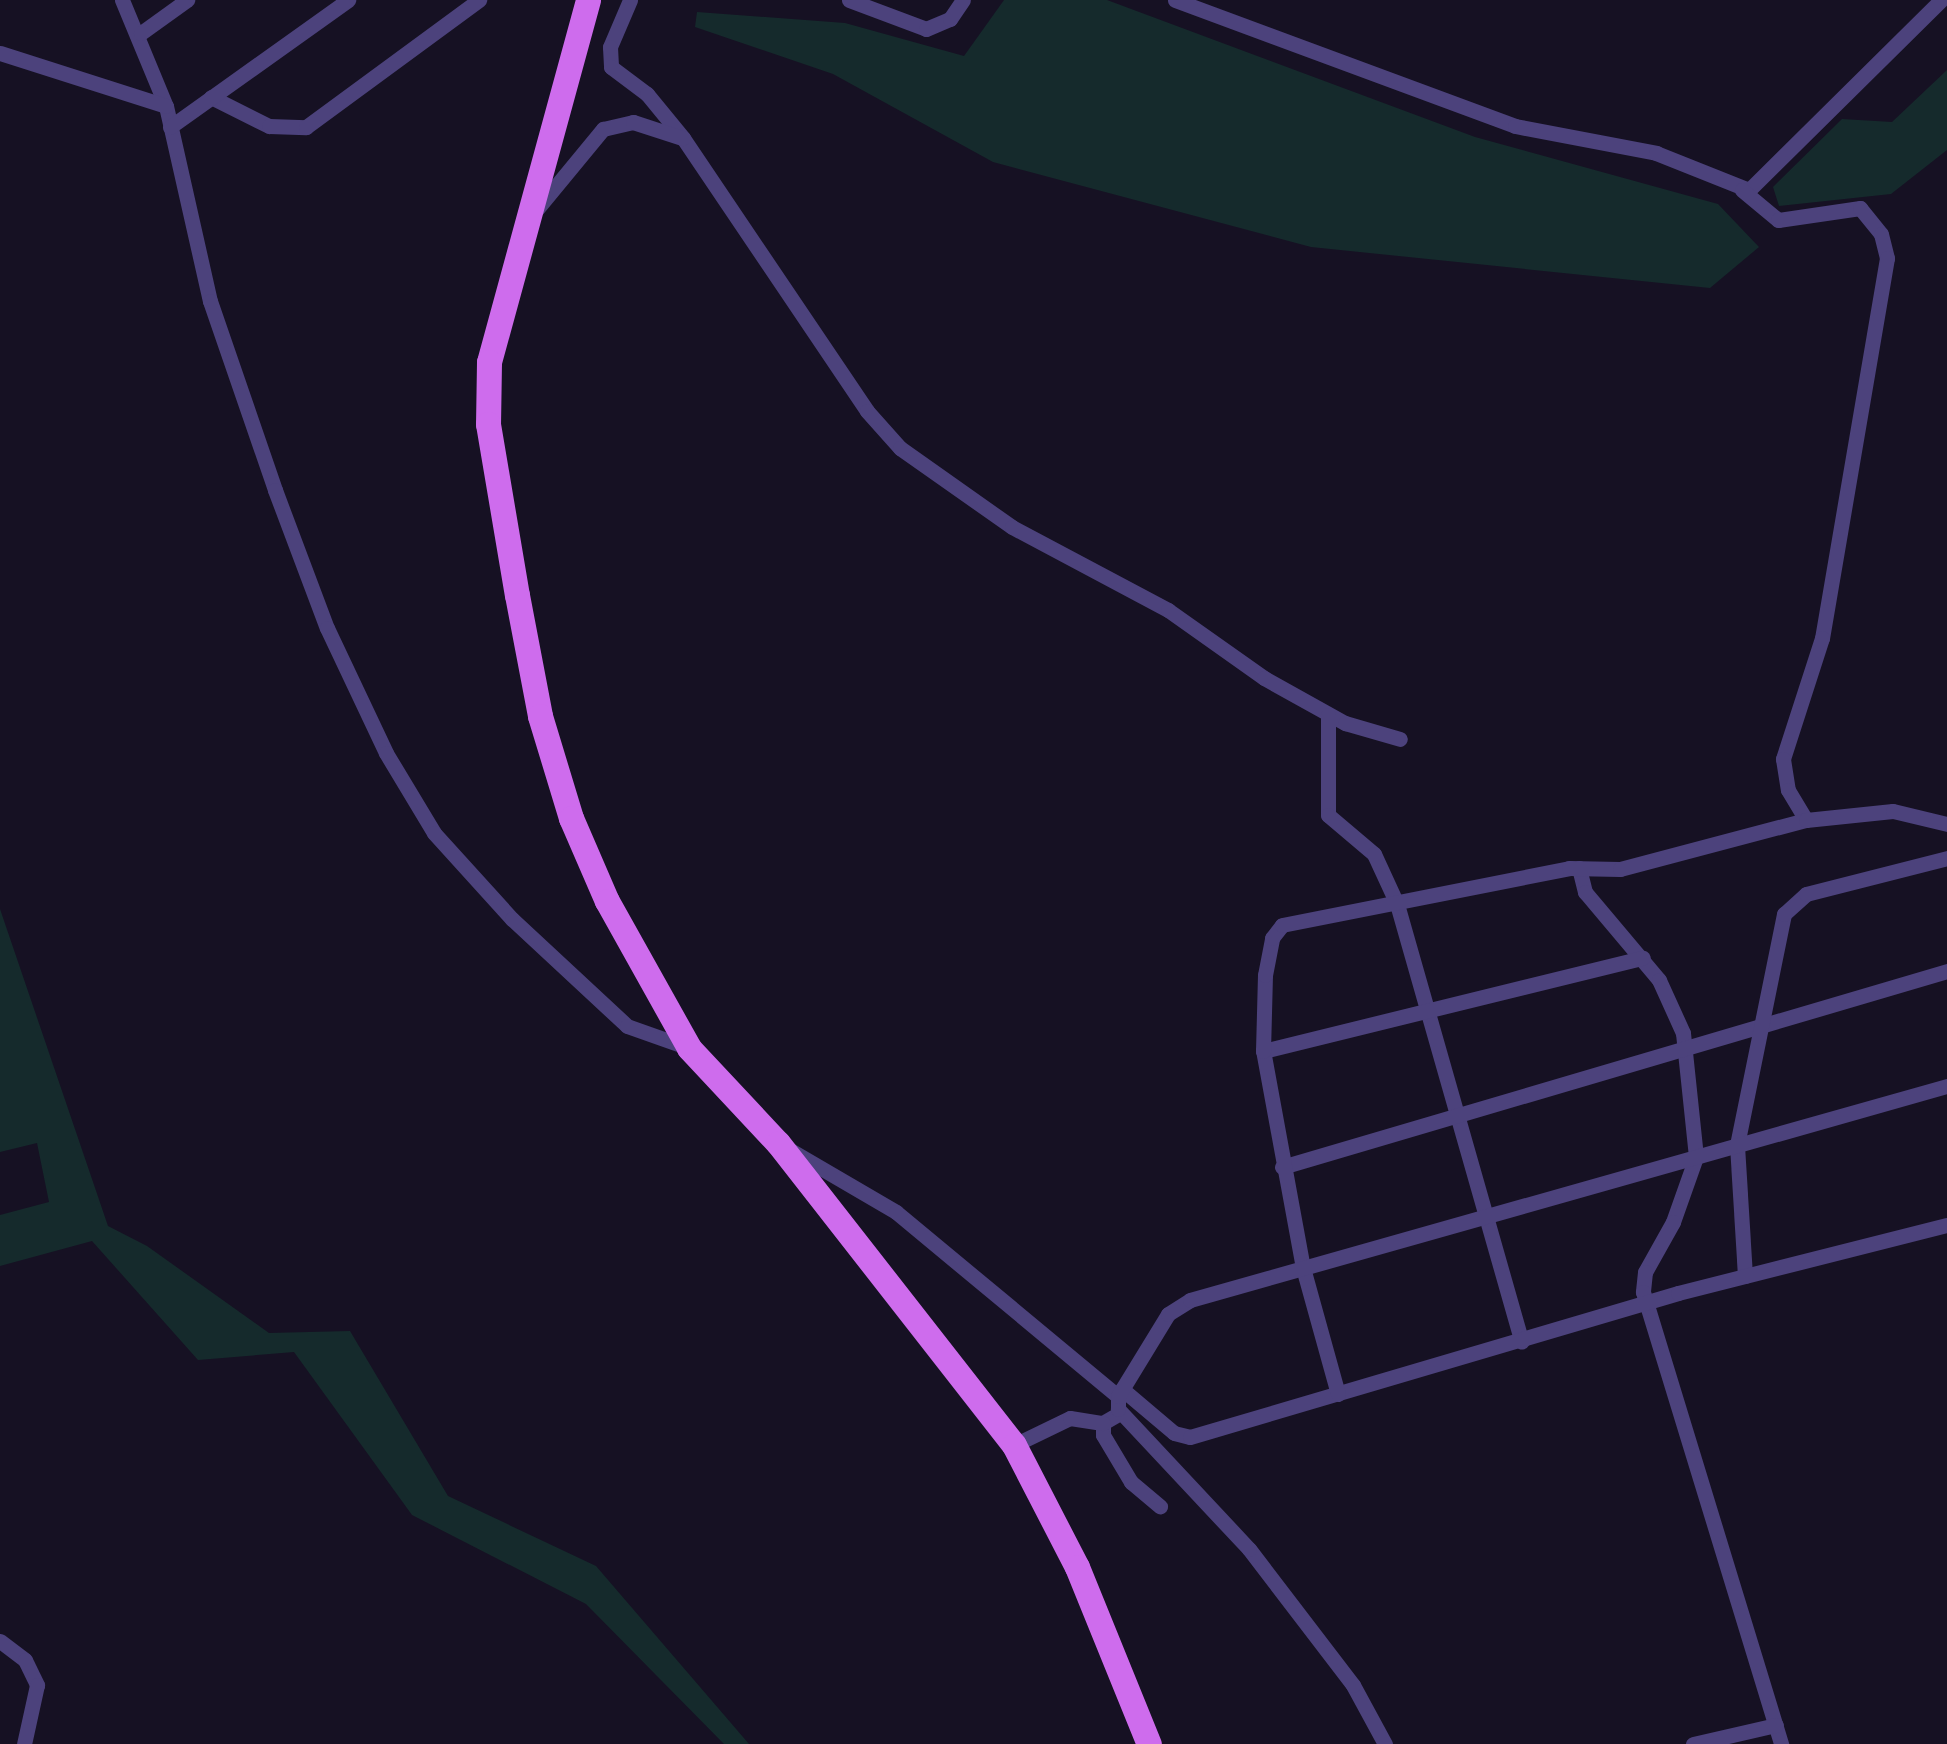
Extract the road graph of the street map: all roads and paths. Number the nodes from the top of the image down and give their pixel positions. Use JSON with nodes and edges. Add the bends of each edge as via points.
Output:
{"nodes":[{"id":1,"x":122,"y":0,"type":"edge"},
{"id":2,"x":187,"y":0,"type":"edge"},
{"id":3,"x":348,"y":0,"type":"edge"},
{"id":4,"x":478,"y":0,"type":"edge"},
{"id":5,"x":588,"y":0,"type":"edge"},
{"id":6,"x":630,"y":0,"type":"edge"},
{"id":7,"x":849,"y":0,"type":"edge"},
{"id":8,"x":963,"y":0,"type":"edge"},
{"id":9,"x":1175,"y":0,"type":"edge"},
{"id":10,"x":1941,"y":0,"type":"edge"},
{"id":11,"x":141,"y":33,"type":"junction"},
{"id":12,"x":0,"y":53,"type":"edge"},
{"id":13,"x":210,"y":97,"type":"junction"},
{"id":14,"x":166,"y":106,"type":"junction"},
{"id":15,"x":170,"y":127,"type":"junction"},
{"id":16,"x":683,"y":138,"type":"junction"},
{"id":17,"x":1742,"y":190,"type":"junction"},
{"id":18,"x":526,"y":224,"type":"junction"},
{"id":19,"x":1328,"y":715,"type":"junction"},
{"id":20,"x":1400,"y":739,"type":"dead end"},
{"id":21,"x":1806,"y":820,"type":"junction"},
{"id":22,"x":1947,"y":824,"type":"edge"},
{"id":23,"x":1947,"y":858,"type":"edge"},
{"id":24,"x":1579,"y":868,"type":"junction"},
{"id":25,"x":1398,"y":904,"type":"junction"},
{"id":26,"x":1643,"y":958,"type":"junction"},
{"id":27,"x":1947,"y":971,"type":"edge"},
{"id":28,"x":1428,"y":1012,"type":"junction"},
{"id":29,"x":1761,"y":1026,"type":"junction"},
{"id":30,"x":689,"y":1048,"type":"junction"},
{"id":31,"x":1263,"y":1050,"type":"junction"},
{"id":32,"x":1685,"y":1052,"type":"junction"},
{"id":33,"x":1947,"y":1086,"type":"edge"},
{"id":34,"x":1458,"y":1116,"type":"junction"},
{"id":35,"x":778,"y":1143,"type":"junction"},
{"id":36,"x":1738,"y":1145,"type":"junction"},
{"id":37,"x":1696,"y":1157,"type":"junction"},
{"id":38,"x":1282,"y":1167,"type":"junction"},
{"id":39,"x":1486,"y":1216,"type":"junction"},
{"id":40,"x":1947,"y":1225,"type":"edge"},
{"id":41,"x":1303,"y":1268,"type":"junction"},
{"id":42,"x":1745,"y":1276,"type":"junction"},
{"id":43,"x":1647,"y":1304,"type":"junction"},
{"id":44,"x":1522,"y":1342,"type":"junction"},
{"id":45,"x":1338,"y":1394,"type":"junction"},
{"id":46,"x":1120,"y":1399,"type":"junction"},
{"id":47,"x":1103,"y":1424,"type":"junction"},
{"id":48,"x":1014,"y":1445,"type":"junction"},
{"id":49,"x":1160,"y":1506,"type":"dead end"},
{"id":50,"x":0,"y":1641,"type":"edge"},
{"id":51,"x":1776,"y":1725,"type":"junction"},
{"id":52,"x":24,"y":1744,"type":"edge"},
{"id":53,"x":1150,"y":1744,"type":"edge"},
{"id":54,"x":1385,"y":1744,"type":"edge"},
{"id":55,"x":1693,"y":1744,"type":"edge"},
{"id":56,"x":1781,"y":1744,"type":"edge"}],
"edges":[{"from":1,"to":11,"type":"street"},
{"from":2,"to":11,"type":"street"},
{"from":3,"to":13,"type":"street"},
{"from":4,"to":13,"type":"street","via":[[306,127],[270,126]]},
{"from":5,"to":18,"type":"main road"},
{"from":6,"to":16,"type":"street","via":[[610,46],[611,67],[647,94]]},
{"from":7,"to":8,"type":"street","via":[[926,28],[950,19]]},
{"from":9,"to":17,"type":"street","via":[[1515,126],[1656,153]]},
{"from":10,"to":17,"type":"street","via":[[1755,188]]},
{"from":11,"to":14,"type":"street"},
{"from":12,"to":14,"type":"street"},
{"from":13,"to":15,"type":"street"},
{"from":14,"to":15,"type":"street"},
{"from":15,"to":30,"type":"street","via":[[210,301],[274,490],[327,628],[394,768],[460,866],[565,970],[627,1026]]},
{"from":16,"to":18,"type":"street","via":[[633,122],[603,129]]},
{"from":16,"to":19,"type":"street","via":[[867,411],[915,462],[1012,527],[1182,619],[1234,660]]},
{"from":17,"to":21,"type":"street","via":[[1778,220],[1860,208],[1881,234],[1886,258],[1822,638],[1783,759],[1788,790]]},
{"from":18,"to":30,"type":"main road","via":[[489,362],[488,424],[537,699],[571,818]]},
{"from":19,"to":20,"type":"street"},
{"from":19,"to":25,"type":"street","via":[[1328,815],[1374,854]]},
{"from":21,"to":22,"type":"street","via":[[1883,810]]},
{"from":21,"to":24,"type":"street","via":[[1620,869]]},
{"from":23,"to":29,"type":"street","via":[[1794,900],[1781,924]]},
{"from":24,"to":25,"type":"street"},
{"from":24,"to":26,"type":"street","via":[[1585,892]]},
{"from":25,"to":28,"type":"street"},
{"from":25,"to":31,"type":"street","via":[[1282,925],[1272,938],[1264,975]]},
{"from":26,"to":28,"type":"street"},
{"from":26,"to":32,"type":"street","via":[[1674,1004]]},
{"from":27,"to":29,"type":"street"},
{"from":28,"to":31,"type":"street"},
{"from":28,"to":34,"type":"street"},
{"from":29,"to":32,"type":"street"},
{"from":29,"to":36,"type":"street"},
{"from":30,"to":35,"type":"main road"},
{"from":31,"to":38,"type":"street"},
{"from":32,"to":34,"type":"street"},
{"from":32,"to":37,"type":"street"},
{"from":33,"to":36,"type":"street"},
{"from":34,"to":38,"type":"street"},
{"from":34,"to":39,"type":"street"},
{"from":35,"to":46,"type":"street","via":[[896,1212]]},
{"from":35,"to":48,"type":"main road"},
{"from":36,"to":37,"type":"street"},
{"from":36,"to":42,"type":"street"},
{"from":37,"to":39,"type":"street"},
{"from":37,"to":43,"type":"street","via":[[1674,1222],[1645,1272]]},
{"from":38,"to":41,"type":"street"},
{"from":39,"to":41,"type":"street"},
{"from":39,"to":44,"type":"street"},
{"from":40,"to":42,"type":"street"},
{"from":41,"to":45,"type":"street"},
{"from":41,"to":46,"type":"street","via":[[1174,1308]]},
{"from":42,"to":43,"type":"street"},
{"from":43,"to":44,"type":"street"},
{"from":43,"to":51,"type":"street"},
{"from":44,"to":45,"type":"street"},
{"from":45,"to":46,"type":"street","via":[[1190,1437]]},
{"from":46,"to":47,"type":"street"},
{"from":46,"to":54,"type":"street","via":[[1354,1685]]},
{"from":47,"to":48,"type":"street","via":[[1070,1418]]},
{"from":47,"to":49,"type":"street","via":[[1102,1435],[1131,1482]]},
{"from":48,"to":53,"type":"main road","via":[[1078,1567]]},
{"from":50,"to":52,"type":"street","via":[[25,1660],[38,1685]]},
{"from":51,"to":55,"type":"street"},
{"from":51,"to":56,"type":"street"}]}
